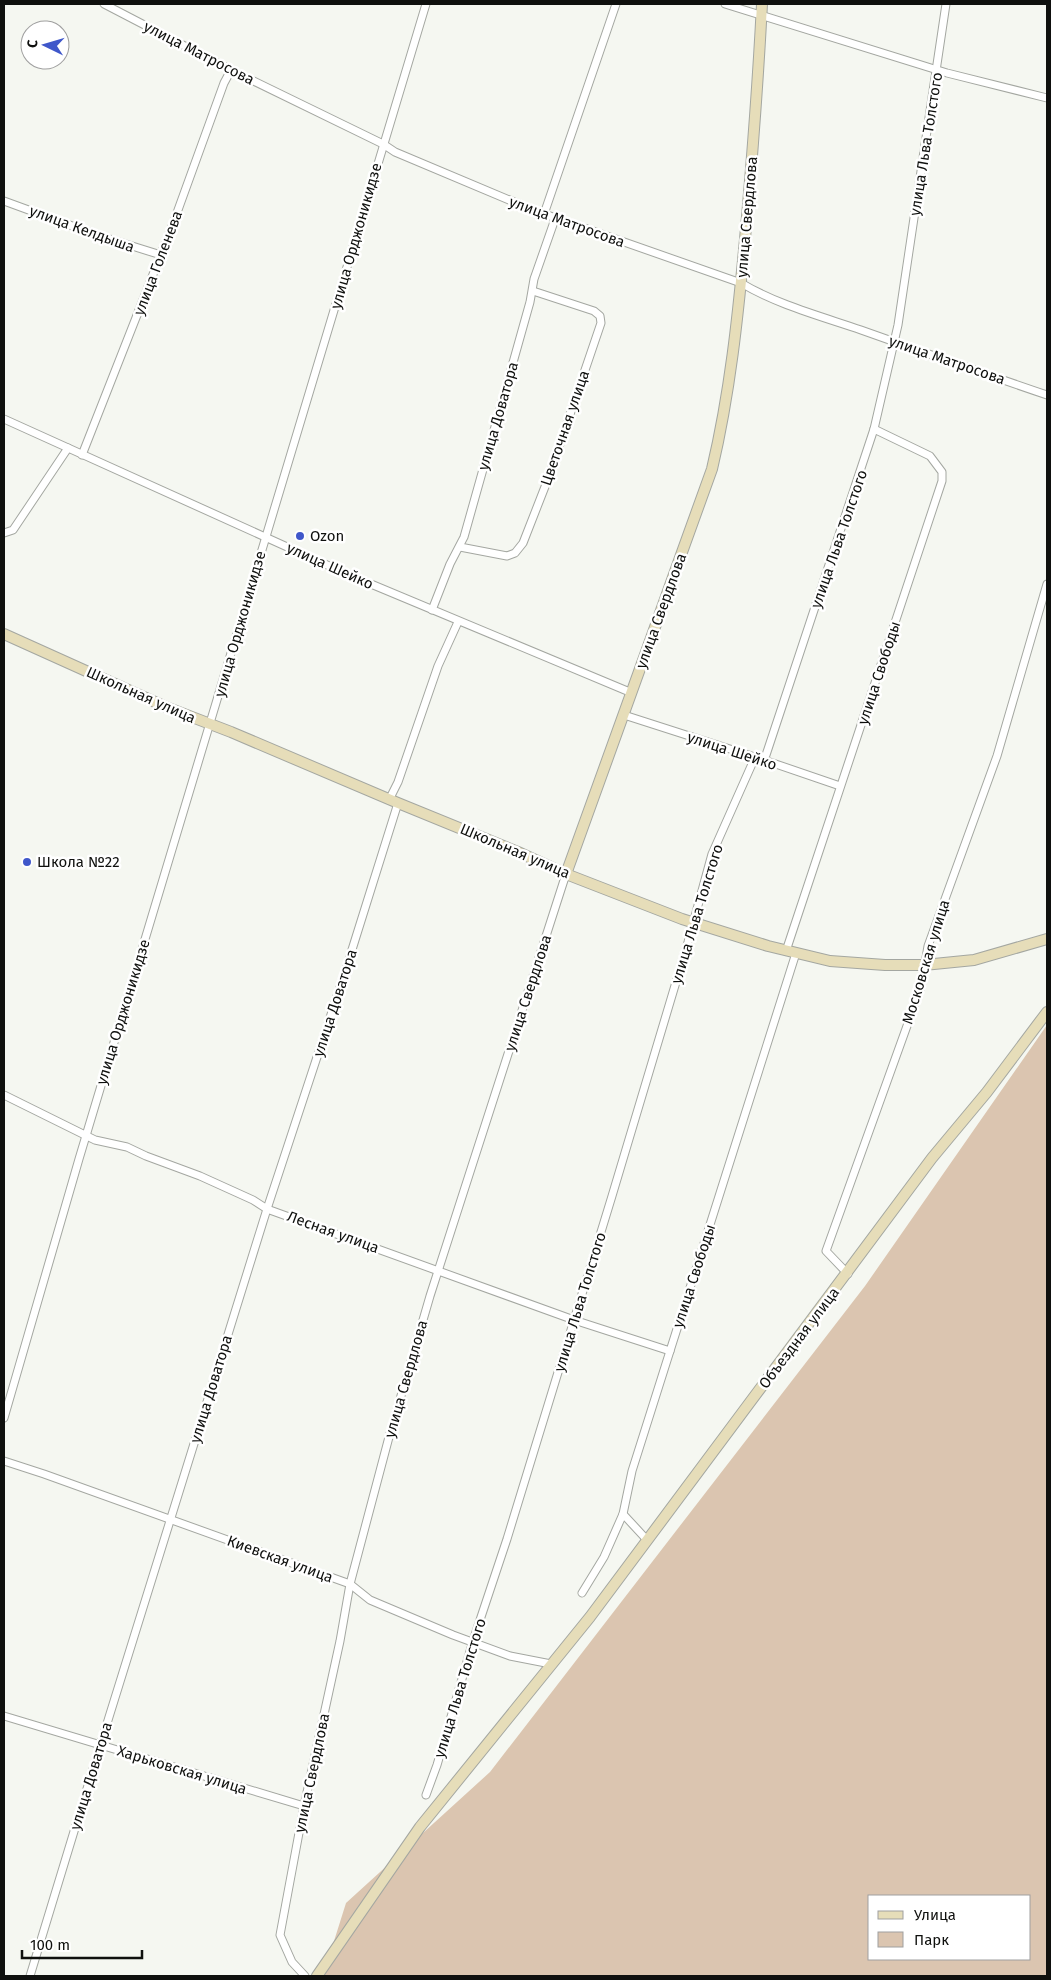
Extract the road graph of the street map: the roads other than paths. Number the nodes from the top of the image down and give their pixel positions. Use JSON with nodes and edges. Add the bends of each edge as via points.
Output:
{"nodes":[{"id":1,"x":104,"y":4,"type":"edge"},
{"id":2,"x":426,"y":4,"type":"edge"},
{"id":3,"x":616,"y":4,"type":"edge"},
{"id":4,"x":725,"y":4,"type":"edge"},
{"id":5,"x":762,"y":4,"type":"edge"},
{"id":6,"x":946,"y":4,"type":"edge"},
{"id":7,"x":761,"y":16,"type":"junction"},
{"id":8,"x":230,"y":70,"type":"junction"},
{"id":9,"x":937,"y":70,"type":"junction"},
{"id":10,"x":1047,"y":98,"type":"edge"},
{"id":11,"x":384,"y":144,"type":"junction"},
{"id":12,"x":4,"y":201,"type":"edge"},
{"id":13,"x":544,"y":214,"type":"junction"},
{"id":14,"x":555,"y":218,"type":"junction"},
{"id":15,"x":161,"y":255,"type":"junction"},
{"id":16,"x":741,"y":283,"type":"junction"},
{"id":17,"x":532,"y":291,"type":"junction"},
{"id":18,"x":893,"y":343,"type":"junction"},
{"id":19,"x":1047,"y":395,"type":"edge"},
{"id":20,"x":4,"y":419,"type":"edge"},
{"id":21,"x":874,"y":429,"type":"junction"},
{"id":22,"x":68,"y":448,"type":"junction"},
{"id":23,"x":82,"y":455,"type":"junction"},
{"id":24,"x":4,"y":533,"type":"edge"},
{"id":25,"x":266,"y":537,"type":"junction"},
{"id":26,"x":460,"y":547,"type":"junction"},
{"id":27,"x":1047,"y":584,"type":"edge"},
{"id":28,"x":432,"y":610,"type":"junction"},
{"id":29,"x":458,"y":622,"type":"junction"},
{"id":30,"x":4,"y":634,"type":"edge"},
{"id":31,"x":632,"y":693,"type":"junction"},
{"id":32,"x":624,"y":715,"type":"junction"},
{"id":33,"x":209,"y":724,"type":"junction"},
{"id":34,"x":761,"y":759,"type":"junction"},
{"id":35,"x":840,"y":786,"type":"junction"},
{"id":36,"x":394,"y":801,"type":"junction"},
{"id":37,"x":566,"y":874,"type":"junction"},
{"id":38,"x":694,"y":923,"type":"junction"},
{"id":39,"x":1047,"y":939,"type":"edge"},
{"id":40,"x":791,"y":952,"type":"junction"},
{"id":41,"x":924,"y":965,"type":"junction"},
{"id":42,"x":1047,"y":1012,"type":"edge"},
{"id":43,"x":4,"y":1095,"type":"edge"},
{"id":44,"x":86,"y":1134,"type":"junction"},
{"id":45,"x":267,"y":1209,"type":"junction"},
{"id":46,"x":438,"y":1271,"type":"junction"},
{"id":47,"x":848,"y":1274,"type":"junction"},
{"id":48,"x":574,"y":1320,"type":"junction"},
{"id":49,"x":670,"y":1351,"type":"junction"},
{"id":50,"x":4,"y":1418,"type":"edge"},
{"id":51,"x":4,"y":1461,"type":"edge"},
{"id":52,"x":624,"y":1514,"type":"junction"},
{"id":53,"x":171,"y":1519,"type":"junction"},
{"id":54,"x":647,"y":1540,"type":"junction"},
{"id":55,"x":350,"y":1584,"type":"junction"},
{"id":56,"x":582,"y":1593,"type":"dead end"},
{"id":57,"x":473,"y":1641,"type":"junction"},
{"id":58,"x":551,"y":1664,"type":"junction"},
{"id":59,"x":4,"y":1716,"type":"edge"},
{"id":60,"x":100,"y":1746,"type":"junction"},
{"id":61,"x":426,"y":1795,"type":"dead end"},
{"id":62,"x":304,"y":1806,"type":"junction"},
{"id":63,"x":30,"y":1976,"type":"edge"},
{"id":64,"x":305,"y":1976,"type":"edge"},
{"id":65,"x":317,"y":1976,"type":"edge"}],
"edges":[{"from":1,"to":8,"type":"street","name":"улица Матросова"},
{"from":2,"to":11,"type":"street","name":"улица Орджоникидзе"},
{"from":3,"to":13,"type":"street"},
{"from":4,"to":7,"type":"street"},
{"from":5,"to":7,"type":"street","name":"улица Свердлова"},
{"from":6,"to":9,"type":"street","name":"улица Льва Толстого"},
{"from":7,"to":9,"type":"street"},
{"from":7,"to":16,"type":"street","name":"улица Свердлова"},
{"from":8,"to":11,"type":"street","name":"улица Матросова"},
{"from":8,"to":15,"type":"street","name":"улица Голенева"},
{"from":9,"to":10,"type":"street"},
{"from":9,"to":18,"type":"street","name":"улица Льва Толстого"},
{"from":11,"to":13,"type":"street","name":"улица Матросова","via":[[490,194]]},
{"from":11,"to":25,"type":"street","name":"улица Орджоникидзе"},
{"from":12,"to":15,"type":"street","name":"улица Келдыша"},
{"from":13,"to":14,"type":"street","name":"улица Матросова"},
{"from":14,"to":16,"type":"street","name":"улица Матросова"},
{"from":14,"to":17,"type":"street","name":"улица Доватора"},
{"from":15,"to":23,"type":"street","name":"улица Голенева"},
{"from":16,"to":18,"type":"street","name":"улица Матросова","via":[[785,304]]},
{"from":16,"to":31,"type":"street","name":"улица Свердлова","via":[[727,393],[712,469]]},
{"from":17,"to":26,"type":"street","name":"улица Доватора"},
{"from":17,"to":26,"type":"street","name":"Цветочная улица","via":[[594,311],[600,316],[601,324],[523,543],[515,553],[507,556]]},
{"from":18,"to":19,"type":"street","name":"улица Матросова"},
{"from":18,"to":21,"type":"street","name":"улица Льва Толстого"},
{"from":20,"to":22,"type":"street","name":"улица Шейко"},
{"from":21,"to":34,"type":"street","name":"улица Льва Толстого","via":[[766,755]]},
{"from":21,"to":35,"type":"street","name":"улица Свободы","via":[[930,456],[942,472],[942,481]]},
{"from":22,"to":23,"type":"street","name":"улица Шейко"},
{"from":22,"to":24,"type":"street","via":[[13,530]]},
{"from":23,"to":25,"type":"street","name":"улица Шейко"},
{"from":25,"to":28,"type":"street","name":"улица Шейко"},
{"from":25,"to":33,"type":"street","name":"улица Орджоникидзе"},
{"from":26,"to":28,"type":"street","name":"улица Доватора"},
{"from":27,"to":41,"type":"street","name":"Московская улица","via":[[997,756]]},
{"from":28,"to":29,"type":"street","name":"улица Шейко"},
{"from":29,"to":31,"type":"street","name":"улица Шейко"},
{"from":29,"to":36,"type":"street","name":"улица Доватора","via":[[438,666]]},
{"from":30,"to":33,"type":"street","name":"Школьная улица"},
{"from":31,"to":32,"type":"street","name":"улица Свердлова"},
{"from":32,"to":34,"type":"street","name":"улица Шейко"},
{"from":32,"to":37,"type":"street","name":"улица Свердлова"},
{"from":33,"to":36,"type":"street","name":"Школьная улица"},
{"from":33,"to":44,"type":"street","name":"улица Орджоникидзе"},
{"from":34,"to":35,"type":"street","name":"улица Шейко"},
{"from":34,"to":38,"type":"street","name":"улица Льва Толстого","via":[[752,764],[712,854]]},
{"from":35,"to":40,"type":"street","name":"улица Свободы"},
{"from":36,"to":37,"type":"street","name":"Школьная улица"},
{"from":36,"to":45,"type":"street","name":"улица Доватора","via":[[346,972]]},
{"from":37,"to":38,"type":"street","name":"Школьная улица"},
{"from":37,"to":46,"type":"street","name":"улица Свердлова"},
{"from":38,"to":40,"type":"street","name":"Школьная улица"},
{"from":38,"to":48,"type":"street","name":"улица Льва Толстого"},
{"from":39,"to":41,"type":"street","name":"Школьная улица","via":[[974,960]]},
{"from":40,"to":41,"type":"street","name":"Школьная улица","via":[[830,960]]},
{"from":40,"to":49,"type":"street","name":"улица Свободы"},
{"from":41,"to":47,"type":"street","name":"Московская улица","via":[[921,987],[826,1251]]},
{"from":42,"to":47,"type":"street","name":"Объездная улица","via":[[932,1158]]},
{"from":43,"to":44,"type":"street","name":"Лесная улица"},
{"from":44,"to":45,"type":"street","name":"Лесная улица","via":[[200,1176]]},
{"from":44,"to":50,"type":"street","name":"улица Орджоникидзе"},
{"from":45,"to":46,"type":"street","name":"Лесная улица"},
{"from":45,"to":53,"type":"street","name":"улица Доватора"},
{"from":46,"to":48,"type":"street","name":"Лесная улица"},
{"from":46,"to":55,"type":"street","name":"улица Свердлова"},
{"from":47,"to":54,"type":"street","name":"Объездная улица"},
{"from":48,"to":49,"type":"street","name":"Лесная улица"},
{"from":48,"to":57,"type":"street","name":"улица Льва Толстого"},
{"from":49,"to":52,"type":"street","name":"улица Свободы","via":[[632,1471]]},
{"from":51,"to":53,"type":"street","name":"Киевская улица"},
{"from":52,"to":54,"type":"street"},
{"from":52,"to":56,"type":"street","name":"улица Свободы","via":[[604,1557]]},
{"from":53,"to":55,"type":"street","name":"Киевская улица"},
{"from":53,"to":60,"type":"street","name":"улица Доватора"},
{"from":54,"to":58,"type":"street","name":"Объездная улица"},
{"from":55,"to":57,"type":"street","name":"Киевская улица","via":[[370,1600]]},
{"from":55,"to":62,"type":"street","name":"улица Свердлова"},
{"from":57,"to":58,"type":"street","name":"Киевская улица","via":[[510,1656]]},
{"from":57,"to":61,"type":"street","name":"улица Льва Толстого"},
{"from":58,"to":65,"type":"street","name":"Объездная улица","via":[[420,1827]]},
{"from":59,"to":60,"type":"street","name":"Харьковская улица"},
{"from":60,"to":62,"type":"street","name":"Харьковская улица"},
{"from":60,"to":63,"type":"street","name":"улица Доватора"},
{"from":62,"to":64,"type":"street","name":"улица Свердлова","via":[[280,1935],[292,1962]]}]}
